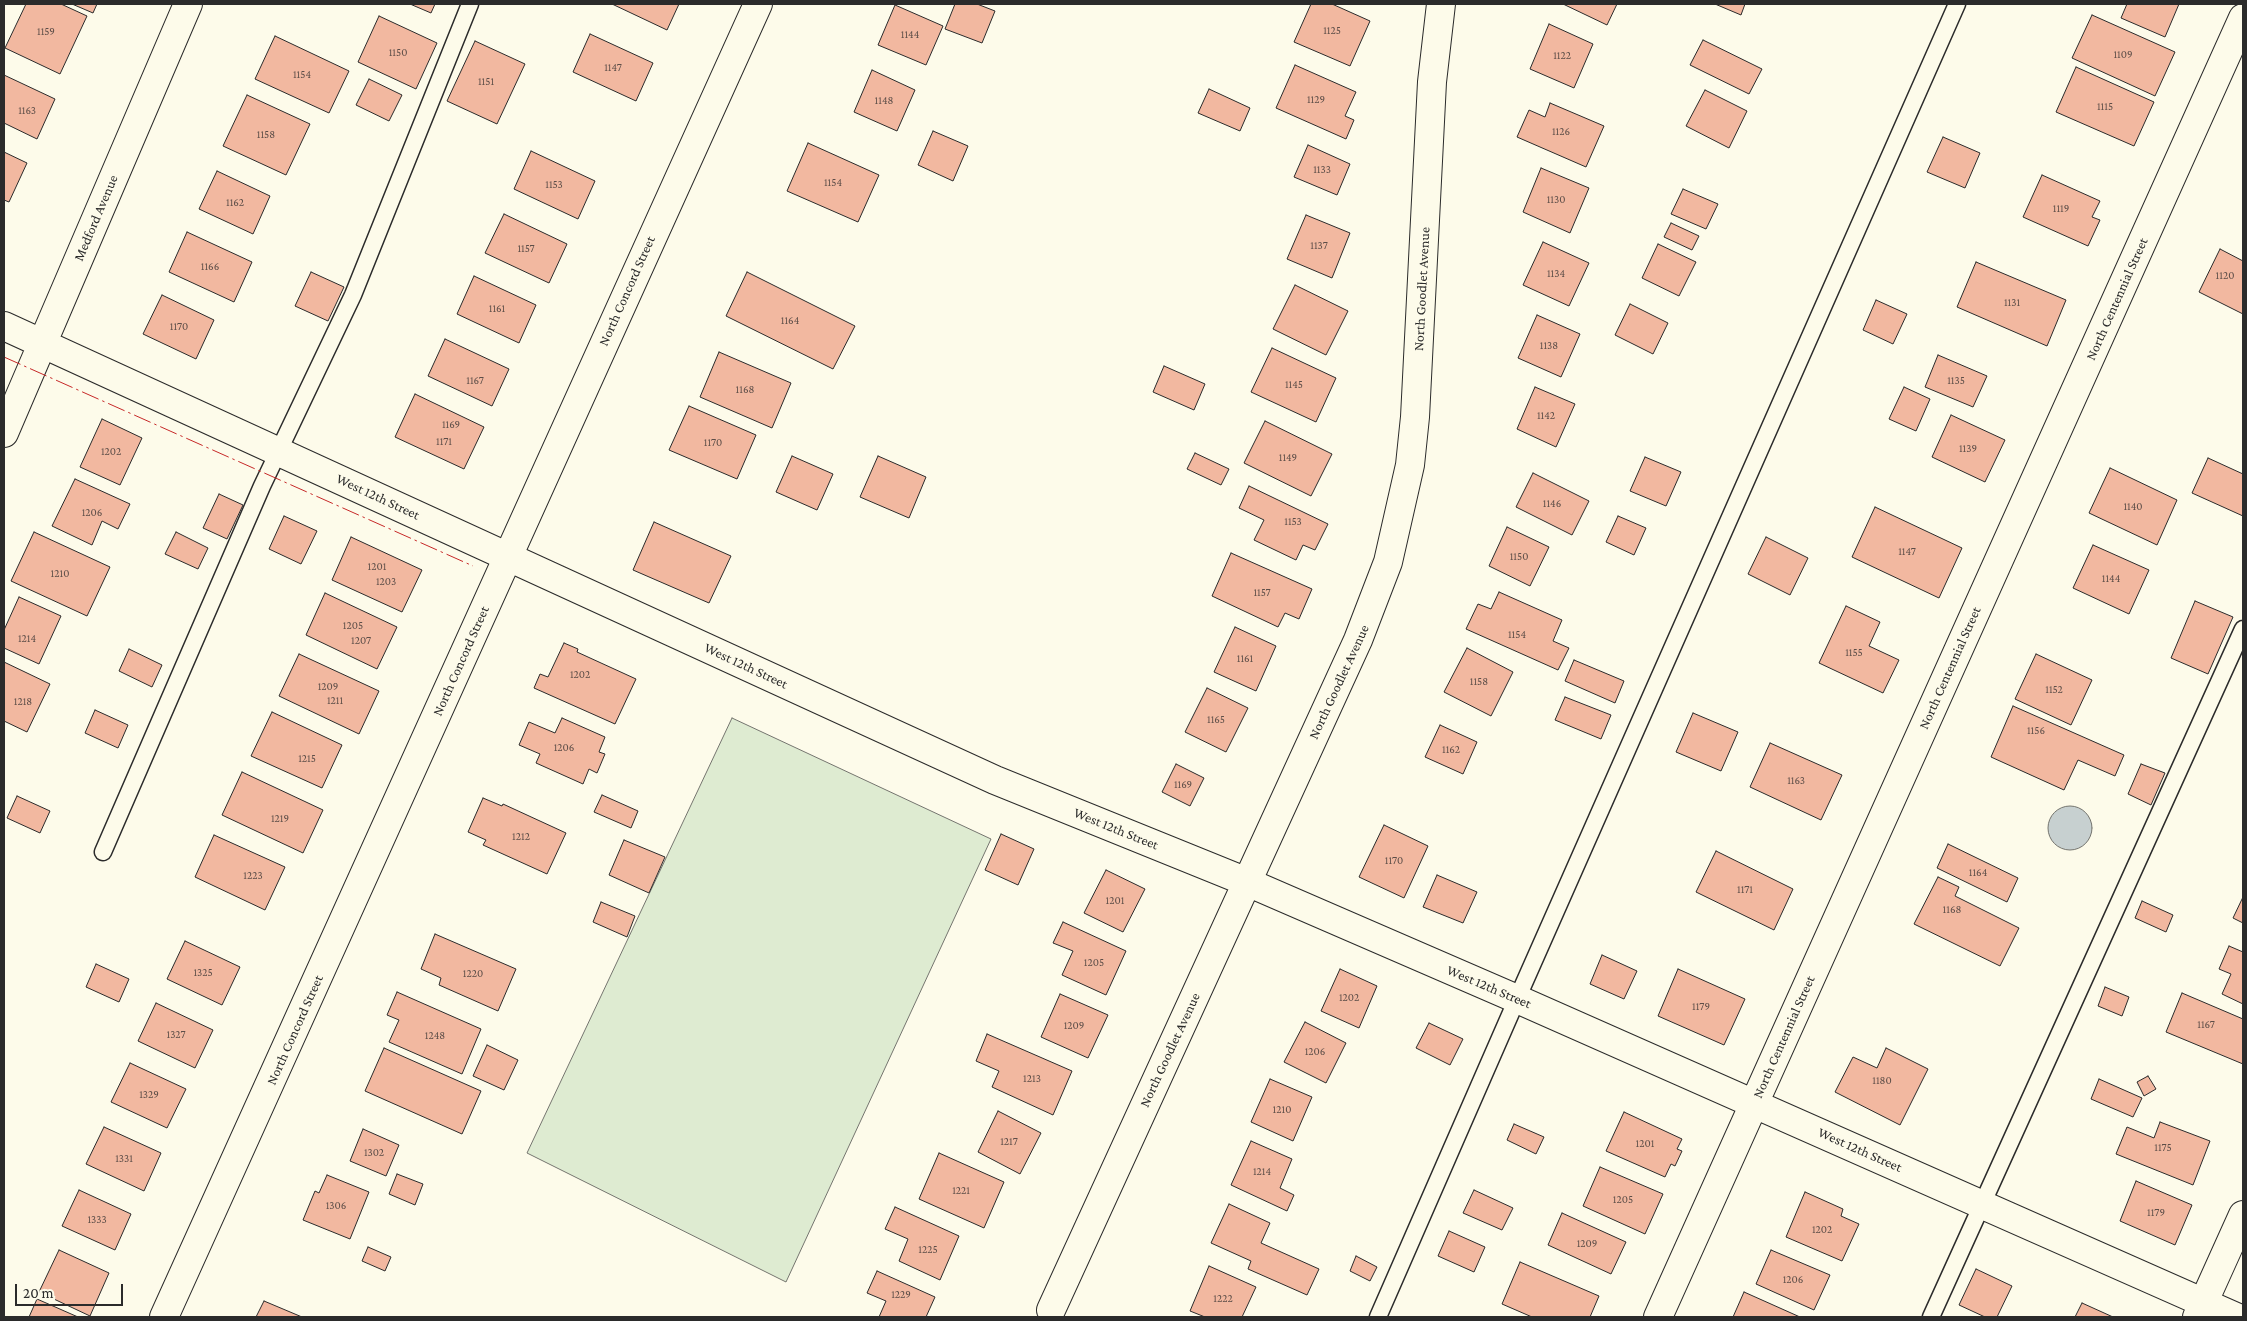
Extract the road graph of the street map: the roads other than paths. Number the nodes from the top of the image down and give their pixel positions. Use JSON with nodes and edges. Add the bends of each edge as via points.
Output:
{"nodes":[{"id":1,"x":188,"y":4,"type":"edge"},
{"id":2,"x":470,"y":4,"type":"edge"},
{"id":3,"x":758,"y":4,"type":"edge"},
{"id":4,"x":1441,"y":4,"type":"edge"},
{"id":5,"x":1957,"y":4,"type":"edge"},
{"id":6,"x":2243,"y":18,"type":"edge"},
{"id":7,"x":4,"y":326,"type":"edge"},
{"id":8,"x":42,"y":343,"type":"junction"},
{"id":9,"x":4,"y":433,"type":"edge"},
{"id":10,"x":278,"y":451,"type":"junction"},
{"id":11,"x":508,"y":556,"type":"junction"},
{"id":12,"x":2243,"y":629,"type":"edge"},
{"id":13,"x":103,"y":852,"type":"dead end"},
{"id":14,"x":1247,"y":882,"type":"junction"},
{"id":15,"x":1517,"y":999,"type":"junction"},
{"id":16,"x":1754,"y":1103,"type":"junction"},
{"id":17,"x":1982,"y":1204,"type":"junction"},
{"id":18,"x":2243,"y":1215,"type":"edge"},
{"id":19,"x":1051,"y":1310,"type":"dead end"},
{"id":20,"x":2201,"y":1310,"type":"edge"},
{"id":21,"x":164,"y":1317,"type":"edge"},
{"id":22,"x":1378,"y":1317,"type":"edge"},
{"id":23,"x":1658,"y":1317,"type":"edge"},
{"id":24,"x":1931,"y":1317,"type":"edge"},
{"id":25,"x":2236,"y":1317,"type":"edge"}],
"edges":[{"from":1,"to":8,"type":"street","name":"Medford Avenue"},
{"from":2,"to":10,"type":"lane","via":[[353,295]]},
{"from":3,"to":11,"type":"street","name":"North Concord Street"},
{"from":4,"to":14,"type":"street","name":"North Goodlet Avenue","via":[[1432,82],[1415,417],[1410,465],[1396,530],[1388,562],[1358,640]]},
{"from":5,"to":15,"type":"lane"},
{"from":6,"to":16,"type":"street","name":"North Centennial Street"},
{"from":7,"to":8,"type":"street","name":"West 12th Street"},
{"from":8,"to":9,"type":"street","name":"Medford Avenue"},
{"from":8,"to":10,"type":"street","name":"West 12th Street"},
{"from":10,"to":11,"type":"street","name":"West 12th Street"},
{"from":10,"to":13,"type":"lane"},
{"from":11,"to":14,"type":"street","name":"West 12th Street","via":[[995,780]]},
{"from":11,"to":21,"type":"street","name":"North Concord Street"},
{"from":12,"to":17,"type":"lane"},
{"from":14,"to":15,"type":"street","name":"West 12th Street"},
{"from":14,"to":19,"type":"street","name":"North Goodlet Avenue"},
{"from":15,"to":16,"type":"street","name":"West 12th Street"},
{"from":15,"to":22,"type":"lane"},
{"from":16,"to":17,"type":"street","name":"West 12th Street"},
{"from":16,"to":23,"type":"street","name":"North Centennial Street"},
{"from":17,"to":20,"type":"street","name":"West 12th Street"},
{"from":17,"to":24,"type":"lane"},
{"from":18,"to":20,"type":"street"},
{"from":20,"to":25,"type":"street","name":"West 12th Street"}]}
